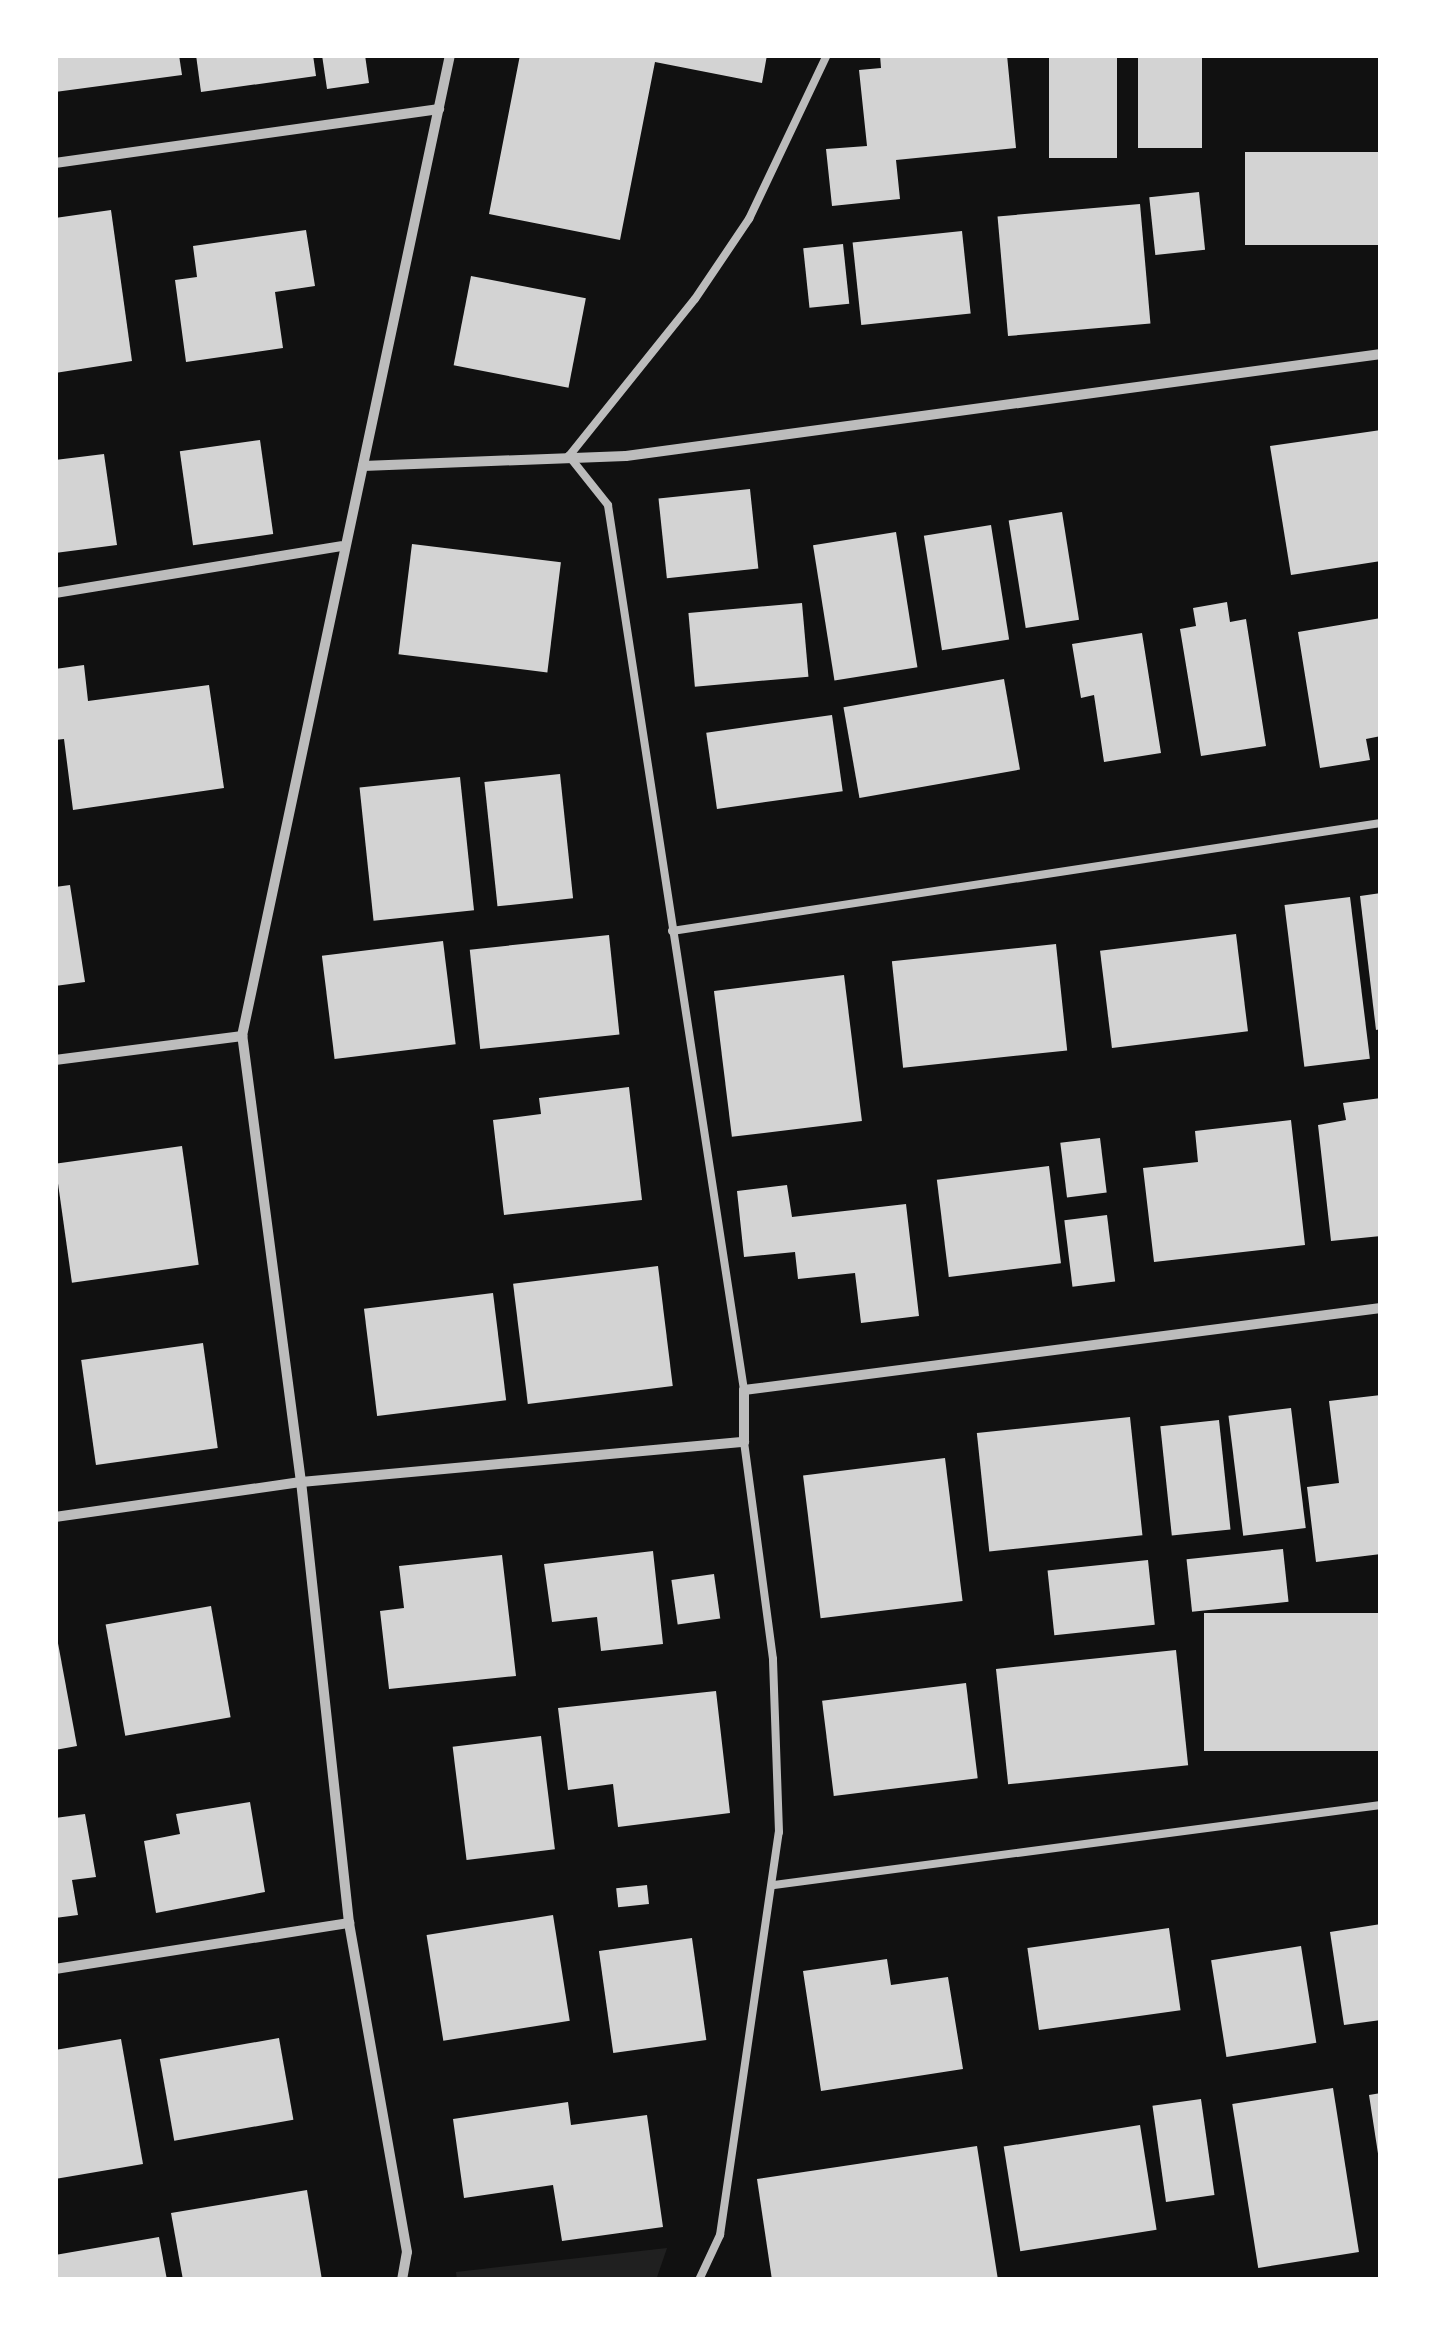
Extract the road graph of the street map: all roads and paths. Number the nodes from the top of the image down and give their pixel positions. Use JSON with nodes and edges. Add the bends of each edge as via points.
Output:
{"nodes":[{"id":1,"x":450,"y":55,"type":"edge"},
{"id":2,"x":828,"y":55,"type":"edge"},
{"id":3,"x":439,"y":109,"type":"junction"},
{"id":4,"x":55,"y":163,"type":"edge"},
{"id":5,"x":1381,"y":354,"type":"edge"},
{"id":6,"x":569,"y":456,"type":"junction"},
{"id":7,"x":363,"y":466,"type":"junction"},
{"id":8,"x":341,"y":546,"type":"junction"},
{"id":9,"x":55,"y":593,"type":"edge"},
{"id":10,"x":1381,"y":824,"type":"edge"},
{"id":11,"x":672,"y":931,"type":"junction"},
{"id":12,"x":242,"y":1036,"type":"junction"},
{"id":13,"x":55,"y":1060,"type":"edge"},
{"id":14,"x":1381,"y":1308,"type":"edge"},
{"id":15,"x":744,"y":1390,"type":"junction"},
{"id":16,"x":744,"y":1442,"type":"junction"},
{"id":17,"x":301,"y":1482,"type":"junction"},
{"id":18,"x":55,"y":1517,"type":"edge"},
{"id":19,"x":1381,"y":1805,"type":"edge"},
{"id":20,"x":774,"y":1884,"type":"junction"},
{"id":21,"x":350,"y":1923,"type":"junction"},
{"id":22,"x":55,"y":1969,"type":"edge"},
{"id":23,"x":402,"y":2280,"type":"edge"},
{"id":24,"x":699,"y":2280,"type":"edge"}],
"edges":[{"from":1,"to":3,"type":"street"},
{"from":2,"to":6,"type":"lane","via":[[748,219],[695,299]]},
{"from":3,"to":4,"type":"street"},
{"from":3,"to":7,"type":"street"},
{"from":5,"to":6,"type":"street","via":[[626,456]]},
{"from":6,"to":7,"type":"street"},
{"from":6,"to":11,"type":"lane","via":[[608,505]]},
{"from":7,"to":8,"type":"street"},
{"from":8,"to":9,"type":"street"},
{"from":8,"to":12,"type":"street"},
{"from":10,"to":11,"type":"lane"},
{"from":11,"to":15,"type":"lane"},
{"from":12,"to":13,"type":"street"},
{"from":12,"to":17,"type":"street"},
{"from":14,"to":15,"type":"street"},
{"from":15,"to":16,"type":"street"},
{"from":16,"to":17,"type":"street"},
{"from":16,"to":20,"type":"lane","via":[[773,1658]]},
{"from":17,"to":18,"type":"street"},
{"from":17,"to":21,"type":"street"},
{"from":19,"to":20,"type":"lane"},
{"from":20,"to":24,"type":"lane","via":[[720,2235]]},
{"from":21,"to":22,"type":"street"},
{"from":21,"to":23,"type":"street","via":[[406,2252]]}]}
